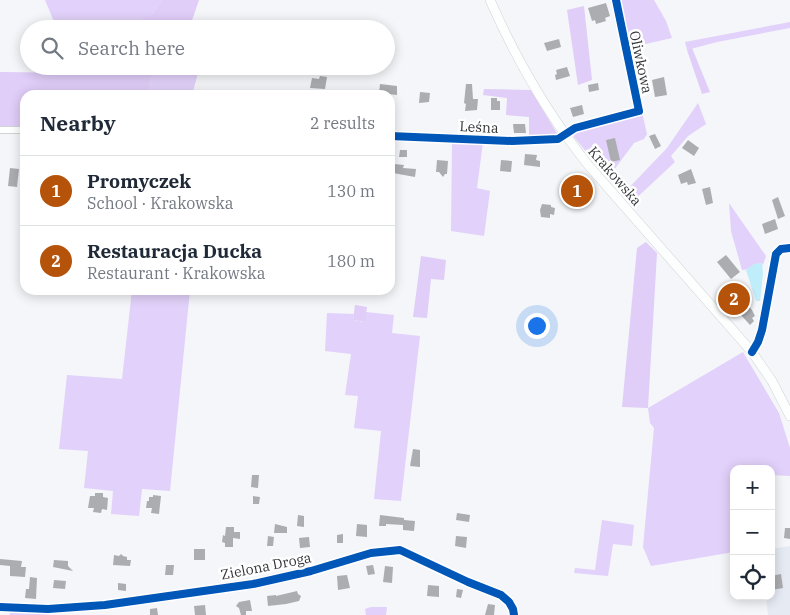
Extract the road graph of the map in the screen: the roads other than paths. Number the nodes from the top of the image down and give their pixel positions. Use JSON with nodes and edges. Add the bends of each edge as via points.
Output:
{"nodes":[{"id":1,"x":490,"y":0,"type":"edge"},
{"id":2,"x":616,"y":0,"type":"edge"},
{"id":3,"x":0,"y":130,"type":"edge"},
{"id":4,"x":20,"y":130,"type":"edge"},
{"id":5,"x":564,"y":134,"type":"junction"},
{"id":6,"x":395,"y":136,"type":"edge"},
{"id":7,"x":790,"y":248,"type":"edge"},
{"id":8,"x":752,"y":352,"type":"junction"},
{"id":9,"x":790,"y":416,"type":"edge"},
{"id":10,"x":0,"y":607,"type":"edge"},
{"id":11,"x":514,"y":615,"type":"edge"}],
"edges":[{"from":1,"to":5,"type":"main road","name":"Krakowska","via":[[515,53]]},
{"from":2,"to":5,"type":"street","name":"Oliwkowa","via":[[638,111]]},
{"from":3,"to":4,"type":"street"},
{"from":5,"to":6,"type":"street","name":"Leśna","via":[[558,139],[512,141]]},
{"from":5,"to":8,"type":"main road","name":"Krakowska"},
{"from":7,"to":8,"type":"main road","via":[[781,249],[776,254],[762,330]]},
{"from":8,"to":9,"type":"main road","name":"Krakowska"},
{"from":10,"to":11,"type":"street","name":"Zielona Droga","via":[[48,609],[105,604],[253,584],[371,554],[400,550],[501,595],[509,602]]}]}
